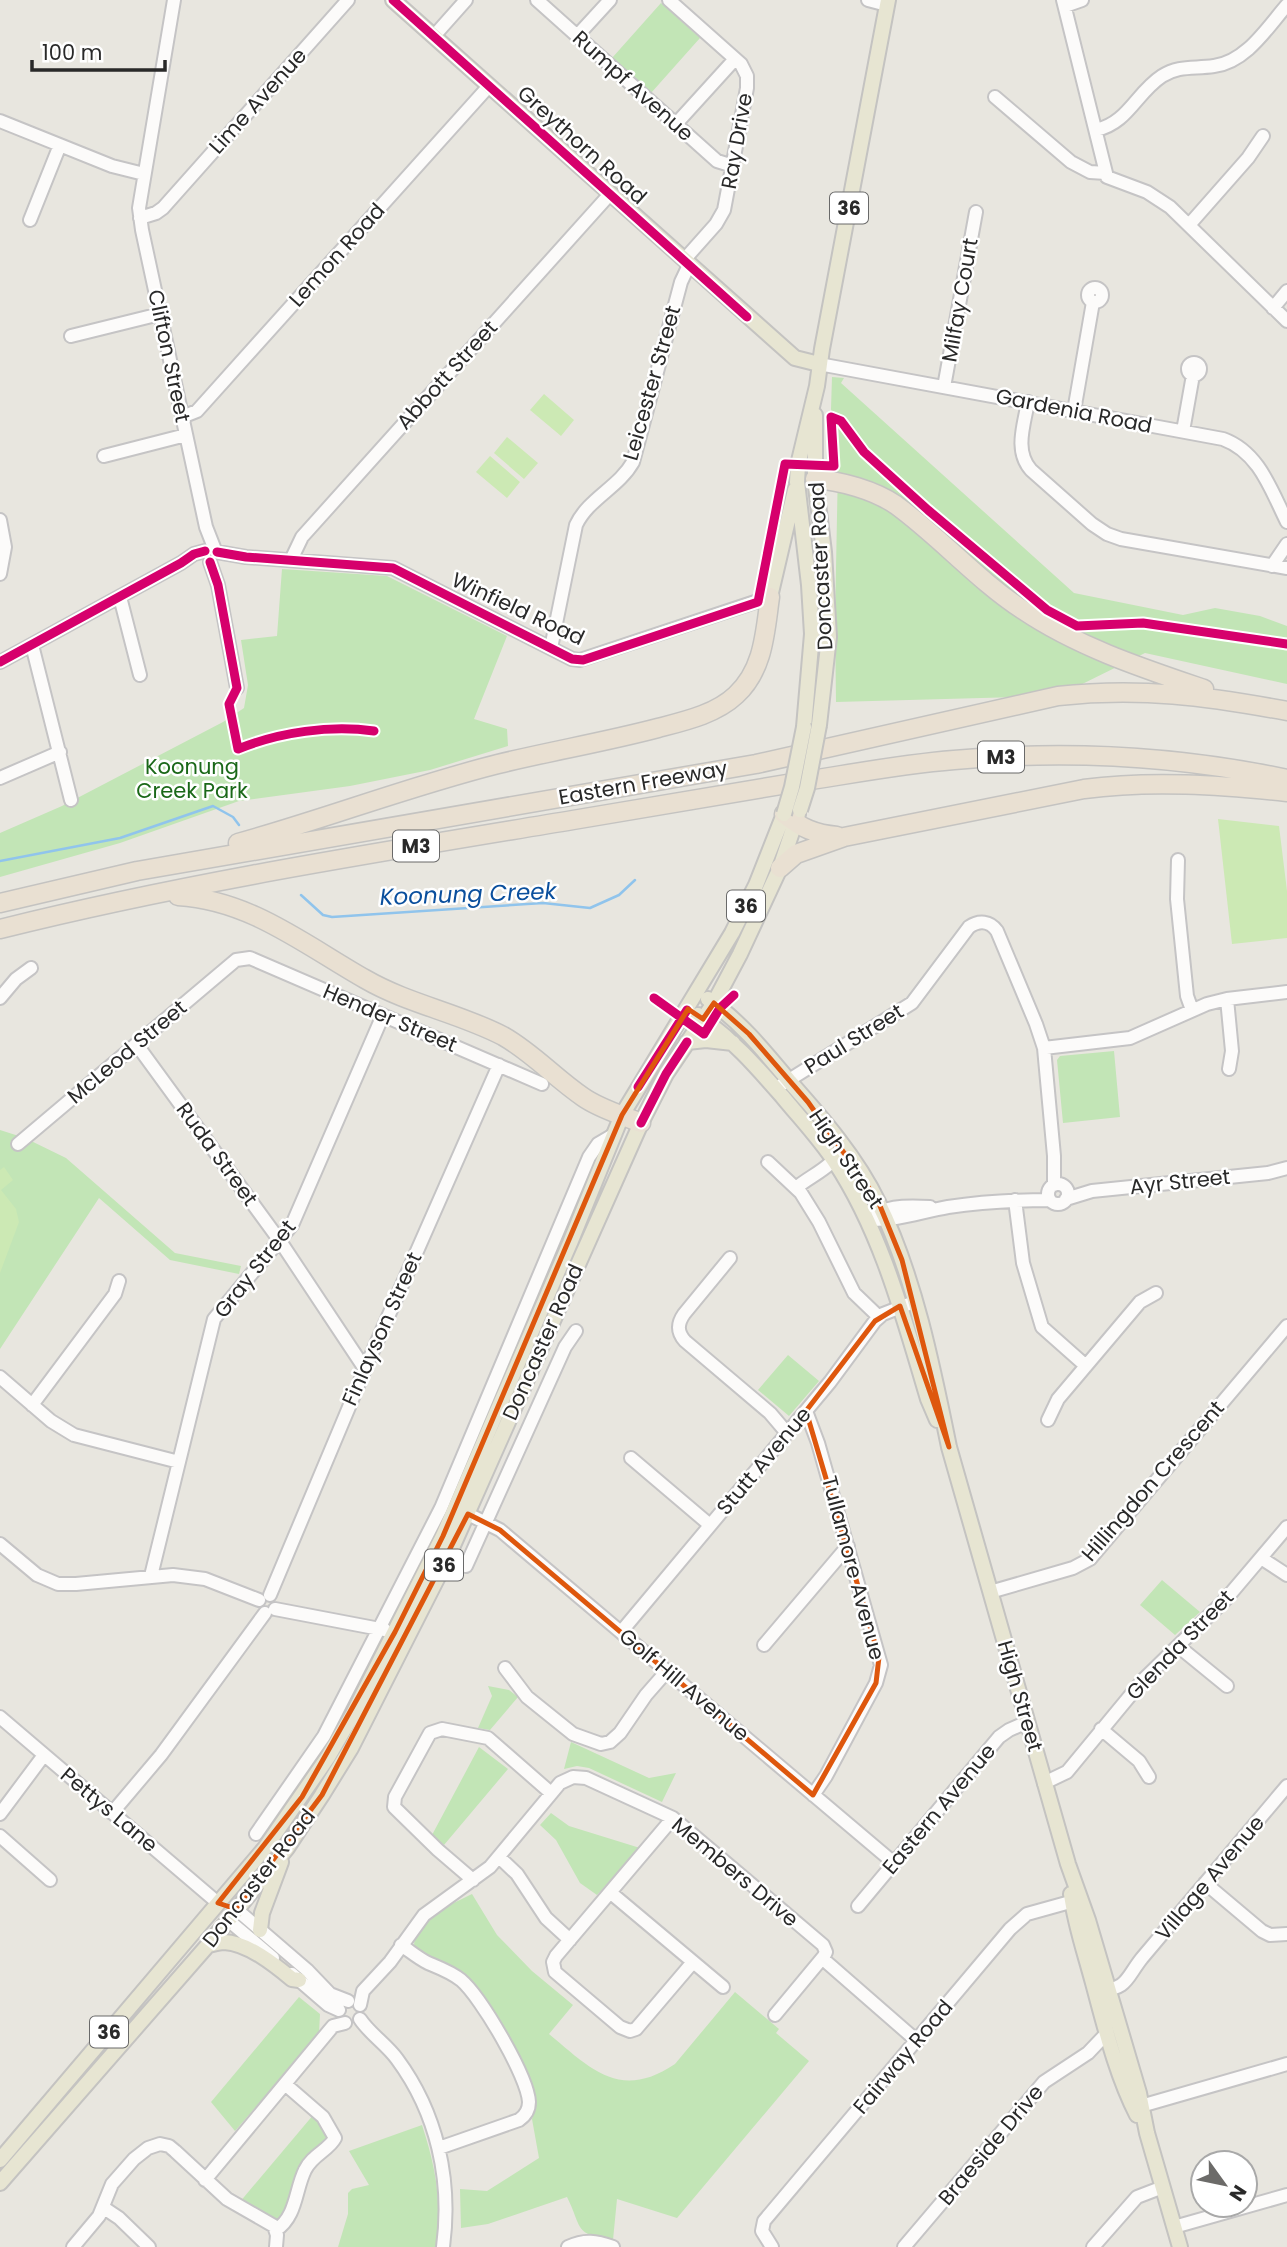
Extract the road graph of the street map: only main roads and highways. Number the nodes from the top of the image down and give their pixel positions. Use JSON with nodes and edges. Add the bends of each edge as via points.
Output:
{"nodes":[{"id":1,"x":393,"y":0,"type":"edge"},
{"id":2,"x":888,"y":3,"type":"edge"},
{"id":3,"x":819,"y":364,"type":"junction"},
{"id":4,"x":806,"y":480,"type":"junction"},
{"id":5,"x":770,"y":597,"type":"joint"},
{"id":6,"x":1251,"y":704,"type":"junction"},
{"id":7,"x":1287,"y":711,"type":"edge"},
{"id":8,"x":1287,"y":779,"type":"edge"},
{"id":9,"x":1287,"y":792,"type":"edge"},
{"id":10,"x":793,"y":816,"type":"junction"},
{"id":11,"x":844,"y":837,"type":"junction"},
{"id":12,"x":780,"y":868,"type":"junction"},
{"id":13,"x":137,"y":871,"type":"junction"},
{"id":14,"x":147,"y":897,"type":"junction"},
{"id":15,"x":0,"y":903,"type":"edge"},
{"id":16,"x":0,"y":929,"type":"edge"},
{"id":17,"x":727,"y":980,"type":"junction"},
{"id":18,"x":698,"y":992,"type":"junction"},
{"id":19,"x":714,"y":1003,"type":"junction"},
{"id":20,"x":688,"y":1009,"type":"junction"},
{"id":21,"x":704,"y":1019,"type":"junction"},
{"id":22,"x":734,"y":1020,"type":"junction"},
{"id":23,"x":687,"y":1042,"type":"junction"},
{"id":24,"x":734,"y":1043,"type":"junction"},
{"id":25,"x":622,"y":1115,"type":"junction"},
{"id":26,"x":641,"y":1123,"type":"junction"},
{"id":27,"x":626,"y":1159,"type":"junction"},
{"id":28,"x":585,"y":1208,"type":"junction"},
{"id":29,"x":907,"y":1305,"type":"junction"},
{"id":30,"x":287,"y":1848,"type":"junction"},
{"id":31,"x":218,"y":1903,"type":"junction"},
{"id":32,"x":232,"y":1914,"type":"junction"},
{"id":33,"x":260,"y":1930,"type":"road end"},
{"id":34,"x":208,"y":1945,"type":"junction"},
{"id":35,"x":299,"y":1980,"type":"road end"},
{"id":36,"x":1103,"y":1988,"type":"junction"},
{"id":37,"x":1138,"y":2107,"type":"junction"},
{"id":38,"x":4,"y":2164,"type":"edge"},
{"id":39,"x":0,"y":2183,"type":"edge"},
{"id":40,"x":1180,"y":2247,"type":"edge"}],
"edges":[{"from":1,"to":3,"type":"main road","name":"Greythorn Road","via":[[795,358]]},
{"from":2,"to":3,"type":"main road","name":"Doncaster Road","number":"36"},
{"from":3,"to":4,"type":"main road","name":"Doncaster Road","number":"36"},
{"from":4,"to":5,"type":"main road","name":"Doncaster Road","number":"36"},
{"from":4,"to":6,"type":"highway","via":[[859,488],[895,505],[985,582],[1056,630],[1140,667]]},
{"from":4,"to":10,"type":"main road","name":"Doncaster Road","number":"36","bridge":true,"via":[[812,634],[804,727],[792,787]]},
{"from":4,"to":10,"type":"main road","name":"Doncaster Road","number":"36","bridge":true,"via":[[824,552],[829,637],[807,789]]},
{"from":5,"to":13,"type":"highway","number":"36","via":[[763,648],[749,680],[726,703],[706,714],[498,764]]},
{"from":6,"to":7,"type":"highway","name":"Eastern Freeway","number":"M3"},
{"from":6,"to":13,"type":"highway","name":"Eastern Freeway","number":"M3","via":[[1156,692],[1058,696],[756,764]]},
{"from":8,"to":14,"type":"highway","name":"Eastern Freeway","number":"M3","via":[[1118,757],[944,761],[387,851]]},
{"from":9,"to":11,"type":"highway","via":[[1108,786]]},
{"from":10,"to":11,"type":"highway","via":[[818,835]]},
{"from":10,"to":12,"type":"main road","name":"Doncaster Road","number":"36"},
{"from":10,"to":18,"type":"main road","name":"Doncaster Road","number":"36"},
{"from":11,"to":12,"type":"highway","via":[[796,854]]},
{"from":12,"to":17,"type":"main road","name":"Doncaster Road","number":"36"},
{"from":13,"to":15,"type":"highway","name":"Eastern Freeway","number":"M3"},
{"from":14,"to":16,"type":"highway","name":"Eastern Freeway","number":"M3"},
{"from":14,"to":25,"type":"highway","via":[[201,898],[264,919],[368,981],[505,1037],[581,1096]]},
{"from":17,"to":19,"type":"main road","name":"Doncaster Road","number":"36"},
{"from":17,"to":22,"type":"main road","via":[[727,1003]]},
{"from":18,"to":19,"type":"main road","name":"High Street"},
{"from":18,"to":20,"type":"main road","name":"Doncaster Road","number":"36"},
{"from":19,"to":21,"type":"main road","name":"Doncaster Road","number":"36"},
{"from":19,"to":22,"type":"main road","name":"High Street"},
{"from":20,"to":21,"type":"main road","name":"High Street"},
{"from":20,"to":25,"type":"main road","name":"Doncaster Road","number":"36"},
{"from":21,"to":23,"type":"main road","name":"Doncaster Road","number":"36"},
{"from":21,"to":24,"type":"main road","name":"High Street"},
{"from":22,"to":29,"type":"main road","name":"High Street","via":[[788,1079],[867,1183],[902,1260]]},
{"from":23,"to":24,"type":"main road"},
{"from":23,"to":26,"type":"main road","name":"Doncaster Road","number":"36"},
{"from":24,"to":29,"type":"main road","name":"High Street","via":[[834,1160]]},
{"from":25,"to":26,"type":"highway"},
{"from":25,"to":28,"type":"main road","name":"Doncaster Road","number":"36"},
{"from":26,"to":27,"type":"main road","name":"Doncaster Road","number":"36"},
{"from":27,"to":28,"type":"main road","via":[[617,1158],[603,1191]]},
{"from":27,"to":30,"type":"main road","name":"Doncaster Road","number":"36","via":[[468,1514],[351,1748]]},
{"from":28,"to":31,"type":"main road","name":"Doncaster Road","number":"36","via":[[443,1536],[353,1714],[309,1787]]},
{"from":29,"to":36,"type":"main road","name":"High Street","via":[[928,1399],[949,1447]]},
{"from":30,"to":32,"type":"main road","name":"Doncaster Road","number":"36"},
{"from":30,"to":33,"type":"main road"},
{"from":31,"to":32,"type":"main road"},
{"from":31,"to":38,"type":"main road","name":"Doncaster Road","number":"36"},
{"from":32,"to":34,"type":"main road","name":"Doncaster Road","number":"36"},
{"from":34,"to":35,"type":"main road","via":[[223,1942],[256,1953]]},
{"from":34,"to":38,"type":"main road","name":"Doncaster Road","number":"36"},
{"from":36,"to":37,"type":"main road","name":"High Street"},
{"from":36,"to":37,"type":"main road","name":"High Street","via":[[1114,2057]]},
{"from":37,"to":40,"type":"main road","name":"High Street"},
{"from":38,"to":39,"type":"main road","name":"Doncaster Road","number":"36"}]}
